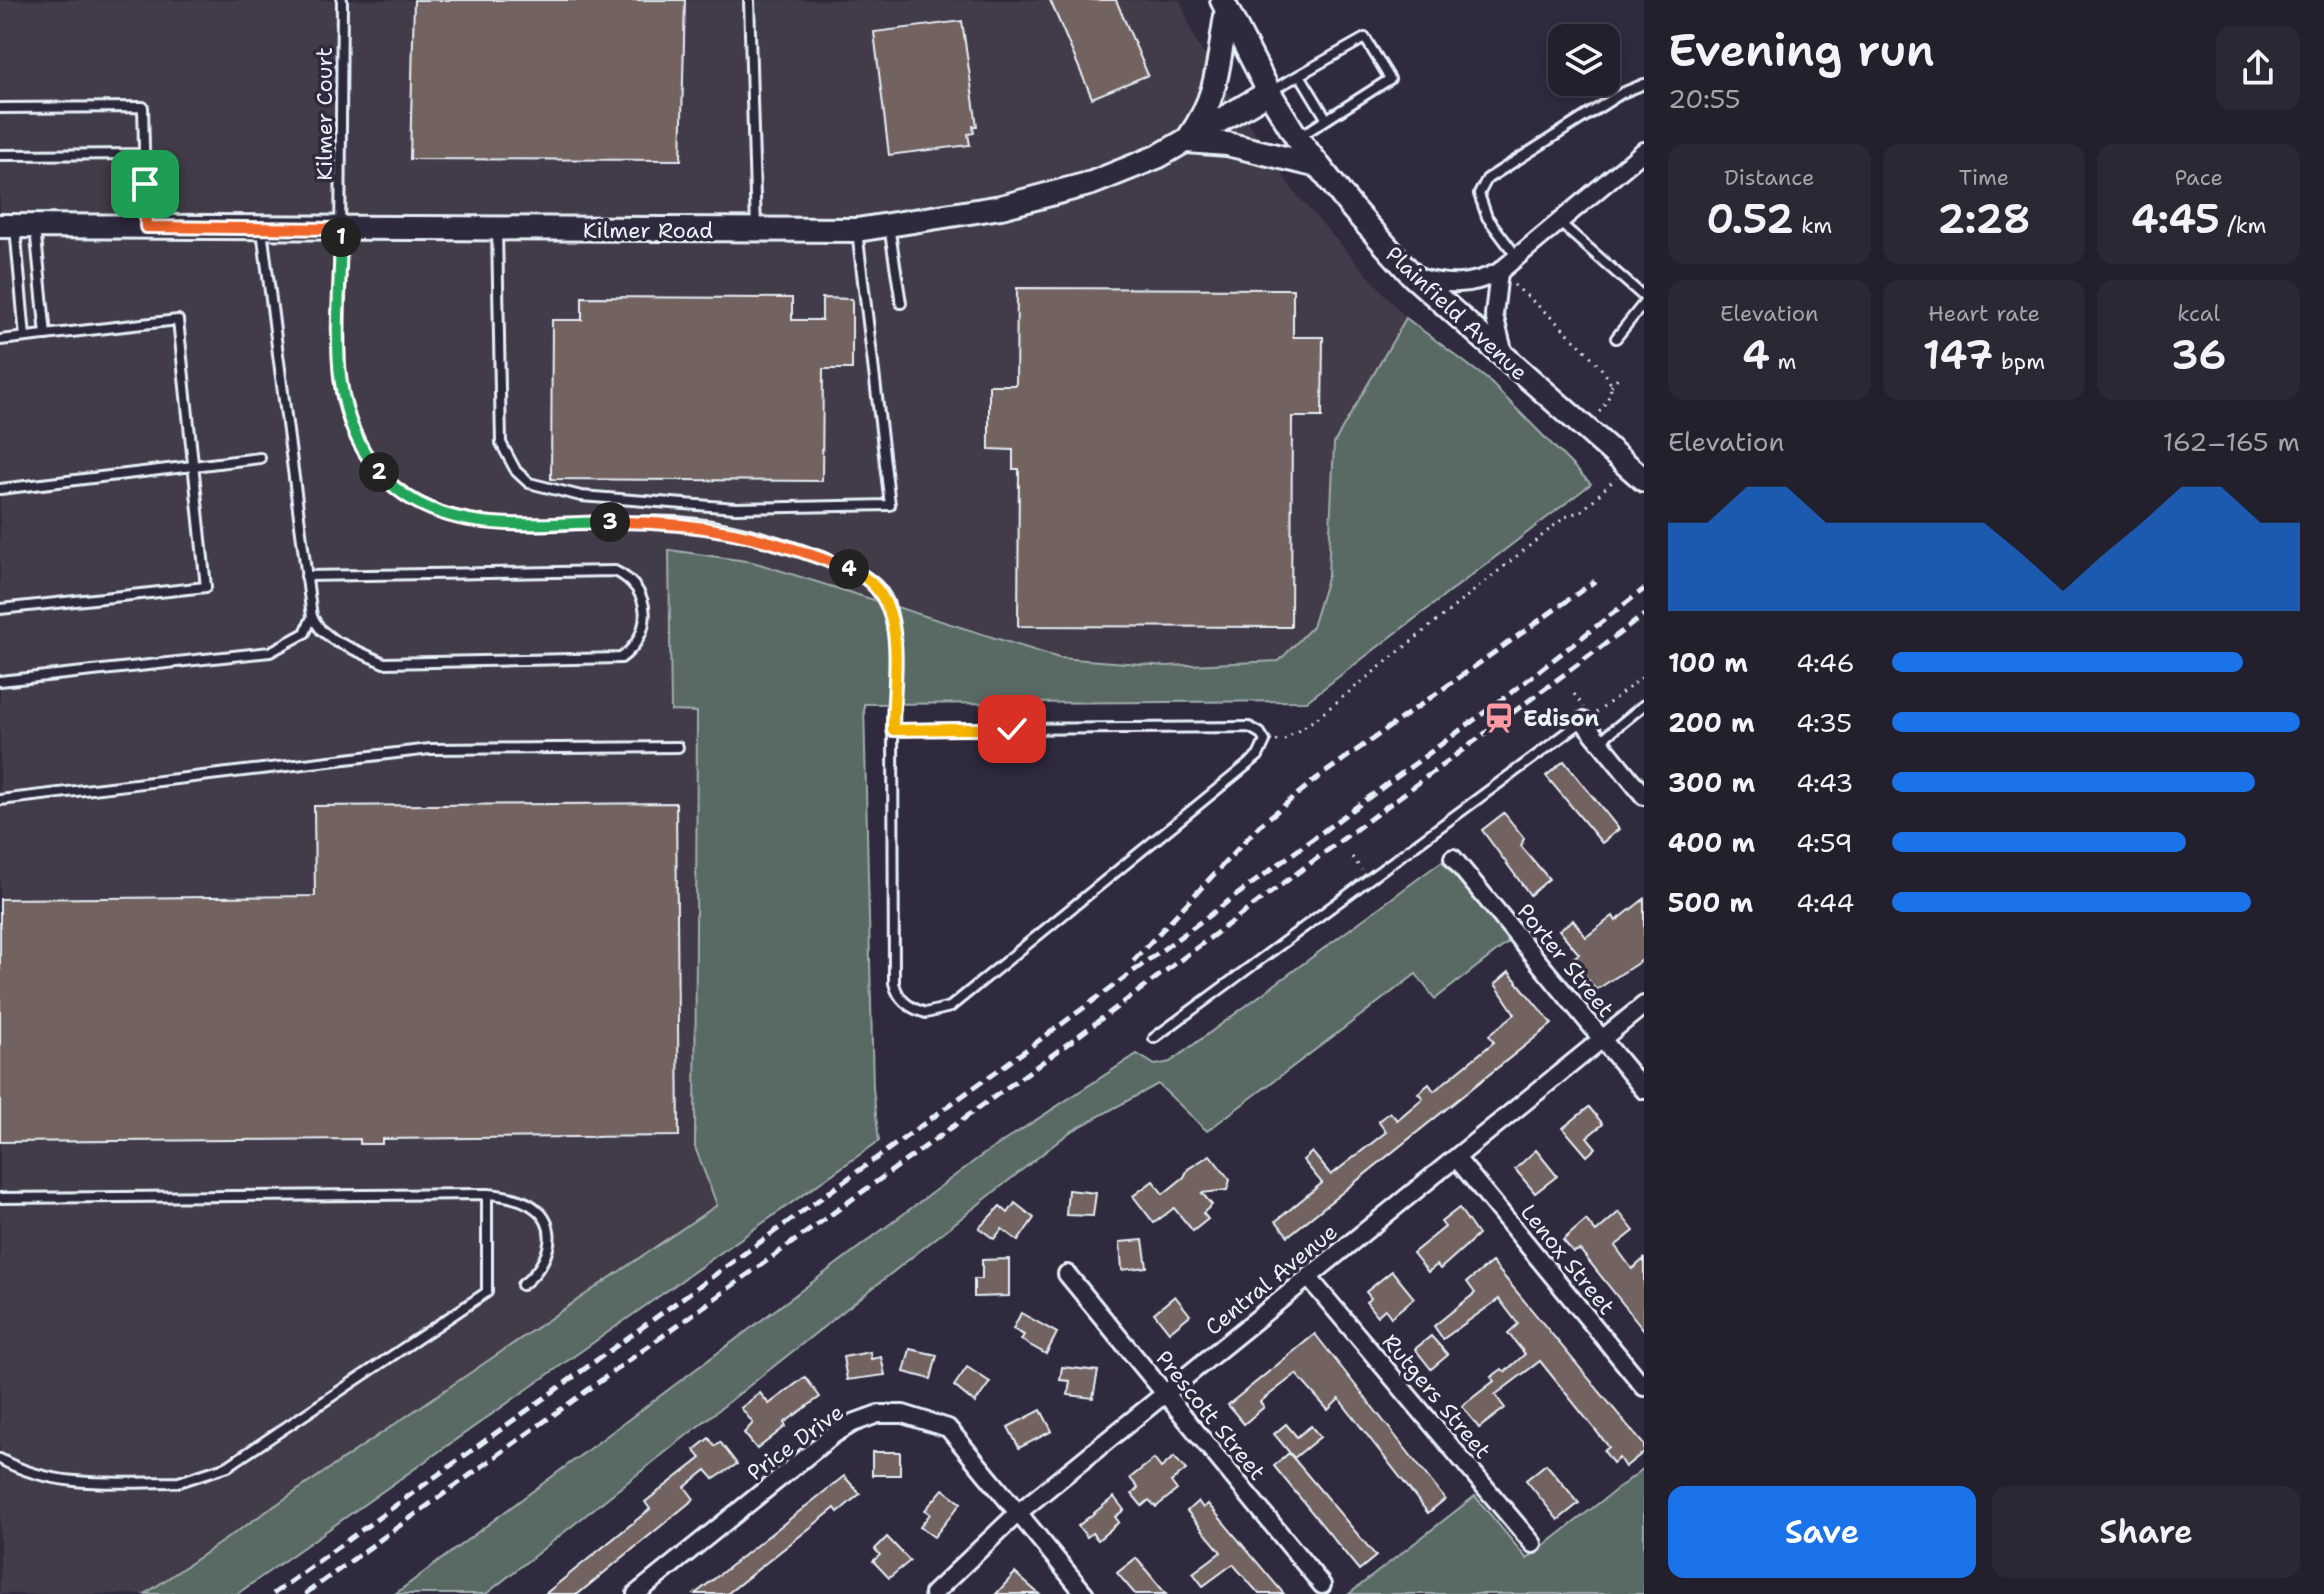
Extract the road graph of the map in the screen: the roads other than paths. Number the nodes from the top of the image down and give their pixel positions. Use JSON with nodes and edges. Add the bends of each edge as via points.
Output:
{"nodes":[{"id":1,"x":342,"y":0,"type":"edge"},
{"id":2,"x":749,"y":0,"type":"edge"},
{"id":3,"x":1225,"y":5,"type":"edge"},
{"id":4,"x":1300,"y":75,"type":"junction"},
{"id":5,"x":1644,"y":84,"type":"edge"},
{"id":6,"x":1269,"y":92,"type":"junction"},
{"id":7,"x":0,"y":108,"type":"edge"},
{"id":8,"x":1326,"y":118,"type":"junction"},
{"id":9,"x":1297,"y":138,"type":"junction"},
{"id":10,"x":1187,"y":141,"type":"junction"},
{"id":11,"x":144,"y":154,"type":"junction"},
{"id":12,"x":0,"y":155,"type":"edge"},
{"id":13,"x":1642,"y":159,"type":"edge"},
{"id":14,"x":1318,"y":166,"type":"junction"},
{"id":15,"x":1560,"y":223,"type":"junction"},
{"id":16,"x":17,"y":226,"type":"edge"},
{"id":17,"x":889,"y":226,"type":"junction"},
{"id":18,"x":146,"y":227,"type":"junction"},
{"id":19,"x":261,"y":228,"type":"junction"},
{"id":20,"x":341,"y":229,"type":"junction"},
{"id":21,"x":497,"y":230,"type":"junction"},
{"id":22,"x":756,"y":230,"type":"junction"},
{"id":23,"x":857,"y":230,"type":"junction"},
{"id":24,"x":1518,"y":257,"type":"junction"},
{"id":25,"x":1413,"y":276,"type":"junction"},
{"id":26,"x":1504,"y":276,"type":"junction"},
{"id":27,"x":1644,"y":300,"type":"edge"},
{"id":28,"x":901,"y":303,"type":"dead end"},
{"id":29,"x":46,"y":335,"type":"junction"},
{"id":30,"x":25,"y":337,"type":"junction"},
{"id":31,"x":1616,"y":338,"type":"dead end"},
{"id":32,"x":0,"y":340,"type":"edge"},
{"id":33,"x":1504,"y":354,"type":"junction"},
{"id":34,"x":260,"y":458,"type":"dead end"},
{"id":35,"x":193,"y":466,"type":"junction"},
{"id":36,"x":1644,"y":480,"type":"edge"},
{"id":37,"x":0,"y":489,"type":"edge"},
{"id":38,"x":306,"y":576,"type":"junction"},
{"id":39,"x":0,"y":609,"type":"edge"},
{"id":40,"x":312,"y":617,"type":"junction"},
{"id":41,"x":0,"y":681,"type":"edge"},
{"id":42,"x":1644,"y":705,"type":"edge"},
{"id":43,"x":1583,"y":721,"type":"joint"},
{"id":44,"x":893,"y":730,"type":"junction"},
{"id":45,"x":1600,"y":741,"type":"junction"},
{"id":46,"x":678,"y":747,"type":"dead end"},
{"id":47,"x":1644,"y":796,"type":"edge"},
{"id":48,"x":0,"y":800,"type":"edge"},
{"id":49,"x":1453,"y":858,"type":"dead end"},
{"id":50,"x":1644,"y":1005,"type":"edge"},
{"id":51,"x":1154,"y":1038,"type":"dead end"},
{"id":52,"x":1602,"y":1039,"type":"junction"},
{"id":53,"x":1644,"y":1090,"type":"edge"},
{"id":54,"x":1457,"y":1159,"type":"junction"},
{"id":55,"x":487,"y":1194,"type":"junction"},
{"id":56,"x":0,"y":1198,"type":"edge"},
{"id":57,"x":1067,"y":1274,"type":"dead end"},
{"id":58,"x":1308,"y":1277,"type":"junction"},
{"id":59,"x":522,"y":1285,"type":"dead end"},
{"id":60,"x":1644,"y":1387,"type":"edge"},
{"id":61,"x":1165,"y":1394,"type":"junction"},
{"id":62,"x":0,"y":1459,"type":"edge"},
{"id":63,"x":1019,"y":1512,"type":"junction"},
{"id":64,"x":1533,"y":1544,"type":"dead end"},
{"id":65,"x":1322,"y":1585,"type":"dead end"},
{"id":66,"x":636,"y":1594,"type":"edge"},
{"id":67,"x":933,"y":1594,"type":"edge"},
{"id":68,"x":1085,"y":1594,"type":"edge"}],
"edges":[{"from":1,"to":20,"type":"lane","name":"Kilmer Court"},
{"from":2,"to":22,"type":"lane"},
{"from":3,"to":6,"type":"street","name":"Plainfield Avenue"},
{"from":3,"to":10,"type":"street","via":[[1216,86],[1206,114]]},
{"from":4,"to":6,"type":"lane"},
{"from":4,"to":8,"type":"lane"},
{"from":4,"to":8,"type":"lane","via":[[1365,38],[1390,79]]},
{"from":5,"to":24,"type":"lane","via":[[1487,179],[1479,194],[1487,217]]},
{"from":6,"to":9,"type":"street","name":"Plainfield Avenue"},
{"from":6,"to":10,"type":"street","name":"Kilmer Road"},
{"from":7,"to":11,"type":"lane","via":[[143,107]]},
{"from":8,"to":9,"type":"lane"},
{"from":9,"to":14,"type":"street","name":"Plainfield Avenue"},
{"from":10,"to":14,"type":"street","via":[[1227,144]]},
{"from":10,"to":17,"type":"street","name":"Kilmer Road","via":[[1129,169],[1052,195]]},
{"from":11,"to":12,"type":"lane"},
{"from":11,"to":18,"type":"lane"},
{"from":13,"to":15,"type":"street"},
{"from":14,"to":25,"type":"street","name":"Plainfield Avenue"},
{"from":15,"to":24,"type":"street"},
{"from":15,"to":27,"type":"lane"},
{"from":16,"to":18,"type":"street","name":"Kilmer Road"},
{"from":16,"to":29,"type":"lane","via":[[36,263]]},
{"from":16,"to":30,"type":"lane"},
{"from":17,"to":23,"type":"street","name":"Kilmer Road"},
{"from":17,"to":28,"type":"lane"},
{"from":18,"to":19,"type":"street","name":"Kilmer Road"},
{"from":19,"to":20,"type":"street","name":"Kilmer Road"},
{"from":19,"to":38,"type":"lane"},
{"from":20,"to":21,"type":"street","name":"Kilmer Road"},
{"from":20,"to":44,"type":"lane","name":"Kilmer Court","via":[[340,387],[358,443],[385,479],[422,505],[467,521],[682,523],[784,544],[855,571],[879,587],[891,609]]},
{"from":21,"to":22,"type":"street","name":"Kilmer Road"},
{"from":21,"to":23,"type":"lane","via":[[501,443],[516,471],[529,483],[581,496],[736,508],[890,505]]},
{"from":22,"to":23,"type":"street","name":"Kilmer Road"},
{"from":24,"to":26,"type":"street"},
{"from":25,"to":26,"type":"street","via":[[1461,285]]},
{"from":25,"to":33,"type":"street","name":"Plainfield Avenue"},
{"from":26,"to":33,"type":"street","via":[[1494,315]]},
{"from":27,"to":31,"type":"lane"},
{"from":29,"to":30,"type":"lane"},
{"from":29,"to":35,"type":"lane","via":[[178,320]]},
{"from":30,"to":32,"type":"lane"},
{"from":33,"to":36,"type":"street","name":"Plainfield Avenue"},
{"from":34,"to":35,"type":"lane"},
{"from":35,"to":37,"type":"lane"},
{"from":35,"to":39,"type":"lane","via":[[206,587]]},
{"from":38,"to":40,"type":"lane"},
{"from":38,"to":40,"type":"lane","via":[[615,571],[639,590],[645,623],[633,649],[621,658],[384,663],[335,641]]},
{"from":40,"to":41,"type":"lane","via":[[305,633],[270,652]]},
{"from":42,"to":45,"type":"lane"},
{"from":43,"to":45,"type":"street"},
{"from":43,"to":51,"type":"lane"},
{"from":44,"to":44,"type":"lane","name":"Kilmer Court","via":[[894,983],[905,1003],[926,1013],[950,1007],[1258,756],[1265,741],[1249,727]]},
{"from":45,"to":47,"type":"street"},
{"from":46,"to":48,"type":"lane","via":[[430,749]]},
{"from":49,"to":52,"type":"street","name":"Porter Street"},
{"from":50,"to":52,"type":"street","name":"Central Avenue"},
{"from":52,"to":53,"type":"street","name":"Porter Street"},
{"from":52,"to":54,"type":"street","name":"Central Avenue"},
{"from":54,"to":58,"type":"street","name":"Central Avenue"},
{"from":54,"to":60,"type":"street","name":"Lenox Street"},
{"from":55,"to":56,"type":"lane"},
{"from":55,"to":59,"type":"lane","via":[[520,1201],[536,1209],[545,1222],[547,1253],[541,1270]]},
{"from":55,"to":62,"type":"lane","via":[[487,1292],[228,1466],[179,1482],[91,1483],[37,1476]]},
{"from":57,"to":61,"type":"street","name":"Prescott Street"},
{"from":58,"to":61,"type":"street","name":"Central Avenue"},
{"from":58,"to":64,"type":"street","name":"Rutgers Street"},
{"from":61,"to":63,"type":"street","name":"Central Avenue"},
{"from":61,"to":65,"type":"street","name":"Prescott Street"},
{"from":63,"to":66,"type":"street","name":"Price Drive","via":[[948,1428],[903,1414],[878,1414],[833,1435]]},
{"from":63,"to":67,"type":"street","name":"Central Avenue"},
{"from":63,"to":68,"type":"street","name":"Price Drive"}]}
